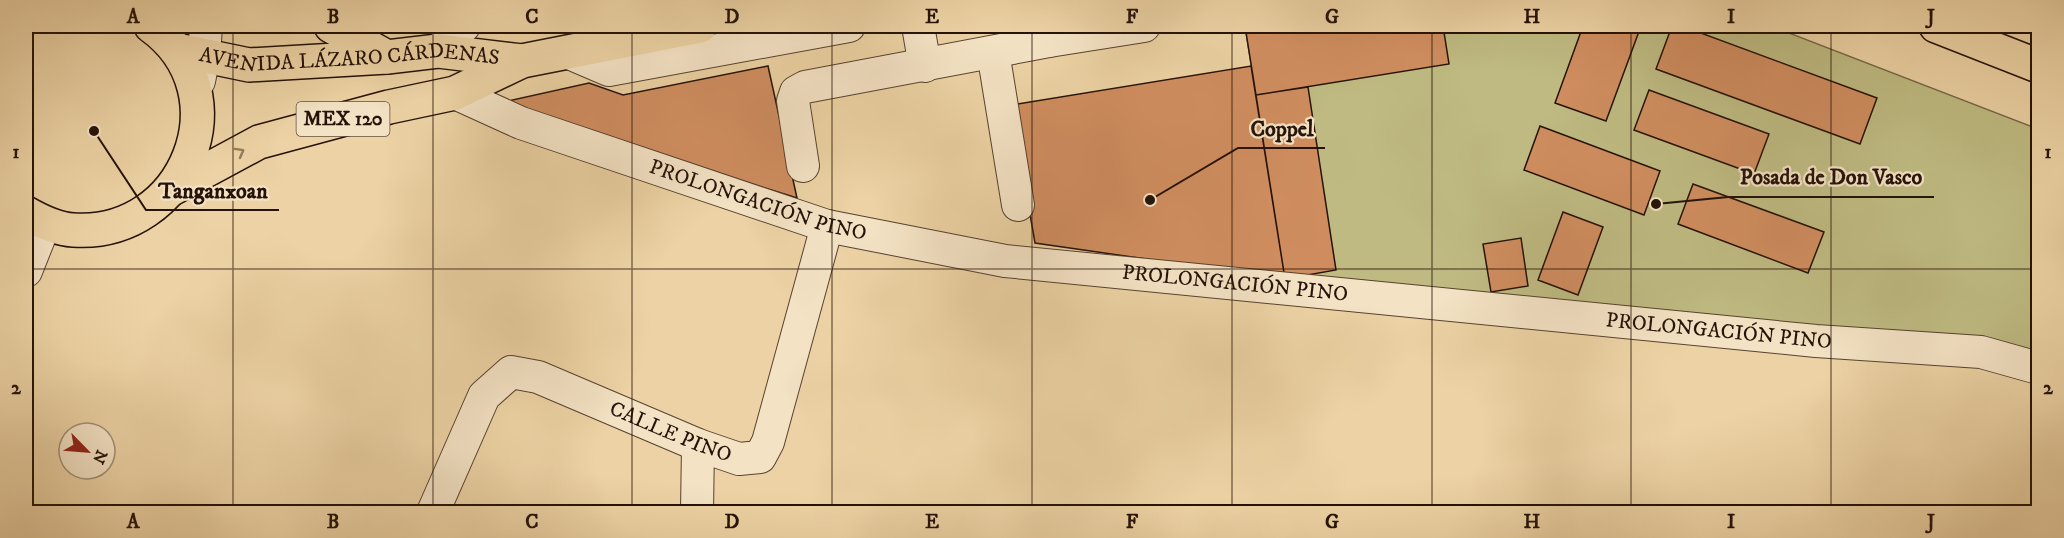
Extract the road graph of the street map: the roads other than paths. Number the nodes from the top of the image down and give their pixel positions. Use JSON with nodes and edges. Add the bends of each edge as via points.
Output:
{"nodes":[{"id":1,"x":331,"y":26,"type":"edge"},
{"id":2,"x":464,"y":26,"type":"edge"},
{"id":3,"x":700,"y":26,"type":"edge"},
{"id":4,"x":849,"y":26,"type":"edge"},
{"id":5,"x":918,"y":26,"type":"edge"},
{"id":6,"x":1144,"y":26,"type":"edge"},
{"id":7,"x":1936,"y":26,"type":"edge"},
{"id":8,"x":1048,"y":33,"type":"edge"},
{"id":9,"x":176,"y":36,"type":"edge"},
{"id":10,"x":438,"y":51,"type":"junction"},
{"id":11,"x":567,"y":52,"type":"junction"},
{"id":12,"x":993,"y":52,"type":"junction"},
{"id":13,"x":387,"y":57,"type":"junction"},
{"id":14,"x":522,"y":61,"type":"junction"},
{"id":15,"x":925,"y":66,"type":"junction"},
{"id":16,"x":2038,"y":66,"type":"edge"},
{"id":17,"x":455,"y":93,"type":"junction"},
{"id":18,"x":803,"y":166,"type":"dead end"},
{"id":19,"x":170,"y":190,"type":"junction"},
{"id":20,"x":1018,"y":205,"type":"dead end"},
{"id":21,"x":35,"y":218,"type":"edge"},
{"id":22,"x":827,"y":226,"type":"junction"},
{"id":23,"x":26,"y":271,"type":"edge"},
{"id":24,"x":2038,"y":368,"type":"edge"},
{"id":25,"x":698,"y":445,"type":"junction"},
{"id":26,"x":433,"y":513,"type":"edge"},
{"id":27,"x":697,"y":513,"type":"edge"}],
"edges":[{"from":1,"to":13,"type":"main road"},
{"from":2,"to":10,"type":"street"},
{"from":3,"to":11,"type":"main road","name":"AVENIDA LÁZARO CÁRDENAS","number":"MEX 120"},
{"from":4,"to":11,"type":"street","via":[[609,70]]},
{"from":5,"to":15,"type":"street"},
{"from":6,"to":8,"type":"street"},
{"from":7,"to":16,"type":"main road"},
{"from":8,"to":12,"type":"street"},
{"from":9,"to":13,"type":"main road","name":"AVENIDA LÁZARO CÁRDENAS","number":"MEX 120","via":[[249,65]]},
{"from":9,"to":19,"type":"main road","number":"MEX 120","via":[[196,96],[198,121],[194,146]]},
{"from":10,"to":13,"type":"main road","name":"AVENIDA LÁZARO CÁRDENAS","number":"MEX 120"},
{"from":10,"to":14,"type":"main road","name":"AVENIDA LÁZARO CÁRDENAS","number":"MEX 120"},
{"from":11,"to":14,"type":"main road","name":"AVENIDA LÁZARO CÁRDENAS","number":"MEX 120"},
{"from":12,"to":15,"type":"street"},
{"from":12,"to":20,"type":"street"},
{"from":14,"to":17,"type":"main road","name":"AVENIDA LÁZARO CÁRDENAS","number":"MEX 120"},
{"from":15,"to":18,"type":"street","via":[[805,87],[796,92],[793,101]]},
{"from":19,"to":17,"type":"main road","name":"AVENIDA LÁZARO CÁRDENAS","number":"MEX 120","one_way":true,"via":[[259,142]]},
{"from":17,"to":22,"type":"street","name":"PROLONGACIÓN PINO","via":[[521,123]]},
{"from":19,"to":21,"type":"main road","number":"MEX 120","via":[[150,209],[126,222],[100,229],[72,230]]},
{"from":21,"to":23,"type":"street"},
{"from":22,"to":24,"type":"street","name":"PROLONGACIÓN PINO","via":[[1005,261],[1816,341],[1981,352]]},
{"from":22,"to":25,"type":"street","name":"CALLE PINO","via":[[768,442],[760,457],[739,459]]},
{"from":25,"to":26,"type":"street","name":"CALLE PINO","via":[[538,377],[511,372],[484,396]]},
{"from":25,"to":27,"type":"street"}]}
